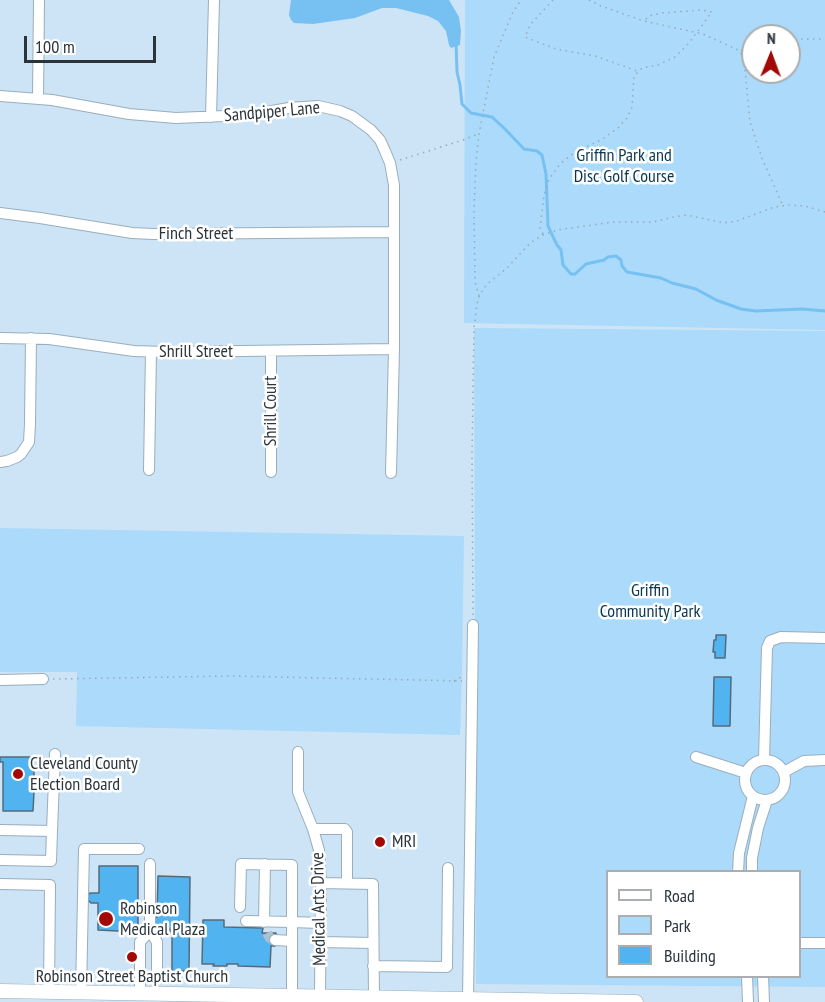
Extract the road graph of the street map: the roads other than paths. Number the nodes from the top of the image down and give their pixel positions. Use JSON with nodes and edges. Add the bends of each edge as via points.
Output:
{"nodes":[{"id":1,"x":39,"y":0,"type":"edge"},
{"id":2,"x":214,"y":0,"type":"edge"},
{"id":3,"x":0,"y":96,"type":"edge"},
{"id":4,"x":38,"y":99,"type":"junction"},
{"id":5,"x":211,"y":117,"type":"junction"},
{"id":6,"x":0,"y":213,"type":"edge"},
{"id":7,"x":393,"y":232,"type":"junction"},
{"id":8,"x":0,"y":338,"type":"edge"},
{"id":9,"x":31,"y":338,"type":"junction"},
{"id":10,"x":394,"y":349,"type":"junction"},
{"id":11,"x":271,"y":351,"type":"junction"},
{"id":12,"x":151,"y":352,"type":"junction"},
{"id":13,"x":0,"y":462,"type":"edge"},
{"id":14,"x":149,"y":470,"type":"dead end"},
{"id":15,"x":271,"y":472,"type":"dead end"},
{"id":16,"x":392,"y":473,"type":"dead end"},
{"id":17,"x":473,"y":625,"type":"road end"},
{"id":18,"x":825,"y":638,"type":"edge"},
{"id":19,"x":43,"y":679,"type":"road end"},
{"id":20,"x":0,"y":680,"type":"edge"},
{"id":21,"x":297,"y":752,"type":"dead end"},
{"id":22,"x":55,"y":754,"type":"dead end"},
{"id":23,"x":696,"y":757,"type":"dead end"},
{"id":24,"x":764,"y":760,"type":"junction"},
{"id":25,"x":825,"y":760,"type":"edge"},
{"id":26,"x":746,"y":772,"type":"junction"},
{"id":27,"x":784,"y":772,"type":"junction"},
{"id":28,"x":753,"y":796,"type":"junction"},
{"id":29,"x":766,"y":800,"type":"junction"},
{"id":30,"x":313,"y":829,"type":"junction"},
{"id":31,"x":0,"y":830,"type":"edge"},
{"id":32,"x":52,"y":831,"type":"junction"},
{"id":33,"x":139,"y":849,"type":"dead end"},
{"id":34,"x":0,"y":860,"type":"edge"},
{"id":35,"x":150,"y":864,"type":"dead end"},
{"id":36,"x":265,"y":864,"type":"junction"},
{"id":37,"x":448,"y":868,"type":"dead end"},
{"id":38,"x":738,"y":870,"type":"edge"},
{"id":39,"x":752,"y":870,"type":"edge"},
{"id":40,"x":321,"y":883,"type":"junction"},
{"id":41,"x":347,"y":883,"type":"junction"},
{"id":42,"x":0,"y":884,"type":"edge"},
{"id":43,"x":240,"y":907,"type":"dead end"},
{"id":44,"x":246,"y":921,"type":"dead end"},
{"id":45,"x":292,"y":922,"type":"junction"},
{"id":46,"x":320,"y":923,"type":"junction"},
{"id":47,"x":269,"y":929,"type":"junction"},
{"id":48,"x":150,"y":931,"type":"junction"},
{"id":49,"x":292,"y":941,"type":"junction"},
{"id":50,"x":320,"y":942,"type":"junction"},
{"id":51,"x":373,"y":943,"type":"junction"},
{"id":52,"x":801,"y":943,"type":"edge"},
{"id":53,"x":825,"y":943,"type":"edge"},
{"id":54,"x":373,"y":966,"type":"junction"},
{"id":55,"x":157,"y":972,"type":"dead end"},
{"id":56,"x":747,"y":978,"type":"edge"},
{"id":57,"x":763,"y":978,"type":"edge"},
{"id":58,"x":0,"y":991,"type":"edge"},
{"id":59,"x":49,"y":992,"type":"junction"},
{"id":60,"x":81,"y":993,"type":"junction"},
{"id":61,"x":140,"y":994,"type":"junction"},
{"id":62,"x":292,"y":996,"type":"junction"},
{"id":63,"x":320,"y":997,"type":"junction"},
{"id":64,"x":374,"y":998,"type":"junction"},
{"id":65,"x":461,"y":1001,"type":"edge"},
{"id":66,"x":636,"y":1002,"type":"edge"},
{"id":67,"x":748,"y":1002,"type":"edge"},
{"id":68,"x":764,"y":1002,"type":"edge"}],
"edges":[{"from":1,"to":4,"type":"street"},
{"from":2,"to":5,"type":"street"},
{"from":3,"to":4,"type":"street","name":"Sandpiper Lane"},
{"from":4,"to":5,"type":"street","name":"Sandpiper Lane","via":[[129,114]]},
{"from":5,"to":7,"type":"street","name":"Sandpiper Lane","via":[[305,106],[329,108],[352,116],[371,130],[386,151],[394,185]]},
{"from":6,"to":7,"type":"street","name":"Finch Street","via":[[132,233]]},
{"from":7,"to":10,"type":"street","name":"Sandpiper Lane"},
{"from":8,"to":9,"type":"street","name":"Shrill Street"},
{"from":9,"to":12,"type":"street","name":"Shrill Street"},
{"from":9,"to":13,"type":"street","via":[[29,442],[17,457]]},
{"from":10,"to":11,"type":"street","name":"Shrill Street"},
{"from":10,"to":16,"type":"street","name":"Sandpiper Lane"},
{"from":11,"to":12,"type":"street","name":"Shrill Street"},
{"from":11,"to":15,"type":"street","name":"Shrill Court"},
{"from":12,"to":14,"type":"street"},
{"from":17,"to":65,"type":"street"},
{"from":18,"to":24,"type":"street","via":[[781,637],[770,641]]},
{"from":19,"to":20,"type":"street"},
{"from":21,"to":30,"type":"street","name":"Medical Arts Drive","via":[[298,792]]},
{"from":22,"to":32,"type":"street"},
{"from":23,"to":26,"type":"street"},
{"from":24,"to":26,"type":"street"},
{"from":24,"to":27,"type":"street","via":[[776,763]]},
{"from":25,"to":27,"type":"street","via":[[804,760]]},
{"from":26,"to":28,"type":"street","via":[[746,786]]},
{"from":27,"to":29,"type":"street","via":[[783,789]]},
{"from":28,"to":29,"type":"street"},
{"from":28,"to":38,"type":"street"},
{"from":29,"to":39,"type":"street"},
{"from":30,"to":40,"type":"street","name":"Medical Arts Drive"},
{"from":30,"to":41,"type":"street","via":[[347,831]]},
{"from":31,"to":32,"type":"street"},
{"from":32,"to":34,"type":"street","via":[[51,861]]},
{"from":33,"to":60,"type":"street","via":[[84,849]]},
{"from":35,"to":48,"type":"street"},
{"from":36,"to":43,"type":"street","via":[[241,864]]},
{"from":36,"to":45,"type":"street","via":[[292,865]]},
{"from":36,"to":47,"type":"street"},
{"from":37,"to":54,"type":"street","via":[[447,967]]},
{"from":40,"to":41,"type":"street"},
{"from":40,"to":46,"type":"street","name":"Medical Arts Drive"},
{"from":41,"to":51,"type":"street","via":[[373,884]]},
{"from":42,"to":59,"type":"street","via":[[50,885]]},
{"from":44,"to":47,"type":"street"},
{"from":45,"to":46,"type":"street"},
{"from":45,"to":47,"type":"street"},
{"from":45,"to":49,"type":"street"},
{"from":46,"to":50,"type":"street","name":"Medical Arts Drive"},
{"from":47,"to":49,"type":"street"},
{"from":48,"to":55,"type":"street","via":[[157,942]]},
{"from":48,"to":61,"type":"street","via":[[140,942]]},
{"from":49,"to":62,"type":"street"},
{"from":50,"to":51,"type":"street"},
{"from":50,"to":63,"type":"street","name":"Medical Arts Drive"},
{"from":51,"to":54,"type":"street"},
{"from":52,"to":53,"type":"street"},
{"from":54,"to":64,"type":"street"},
{"from":56,"to":67,"type":"street"},
{"from":57,"to":68,"type":"street"},
{"from":58,"to":59,"type":"main road"},
{"from":59,"to":60,"type":"main road"},
{"from":60,"to":61,"type":"main road"},
{"from":61,"to":62,"type":"main road"},
{"from":62,"to":63,"type":"main road"},
{"from":63,"to":64,"type":"main road"},
{"from":64,"to":65,"type":"main road"},
{"from":65,"to":66,"type":"main road"}]}
